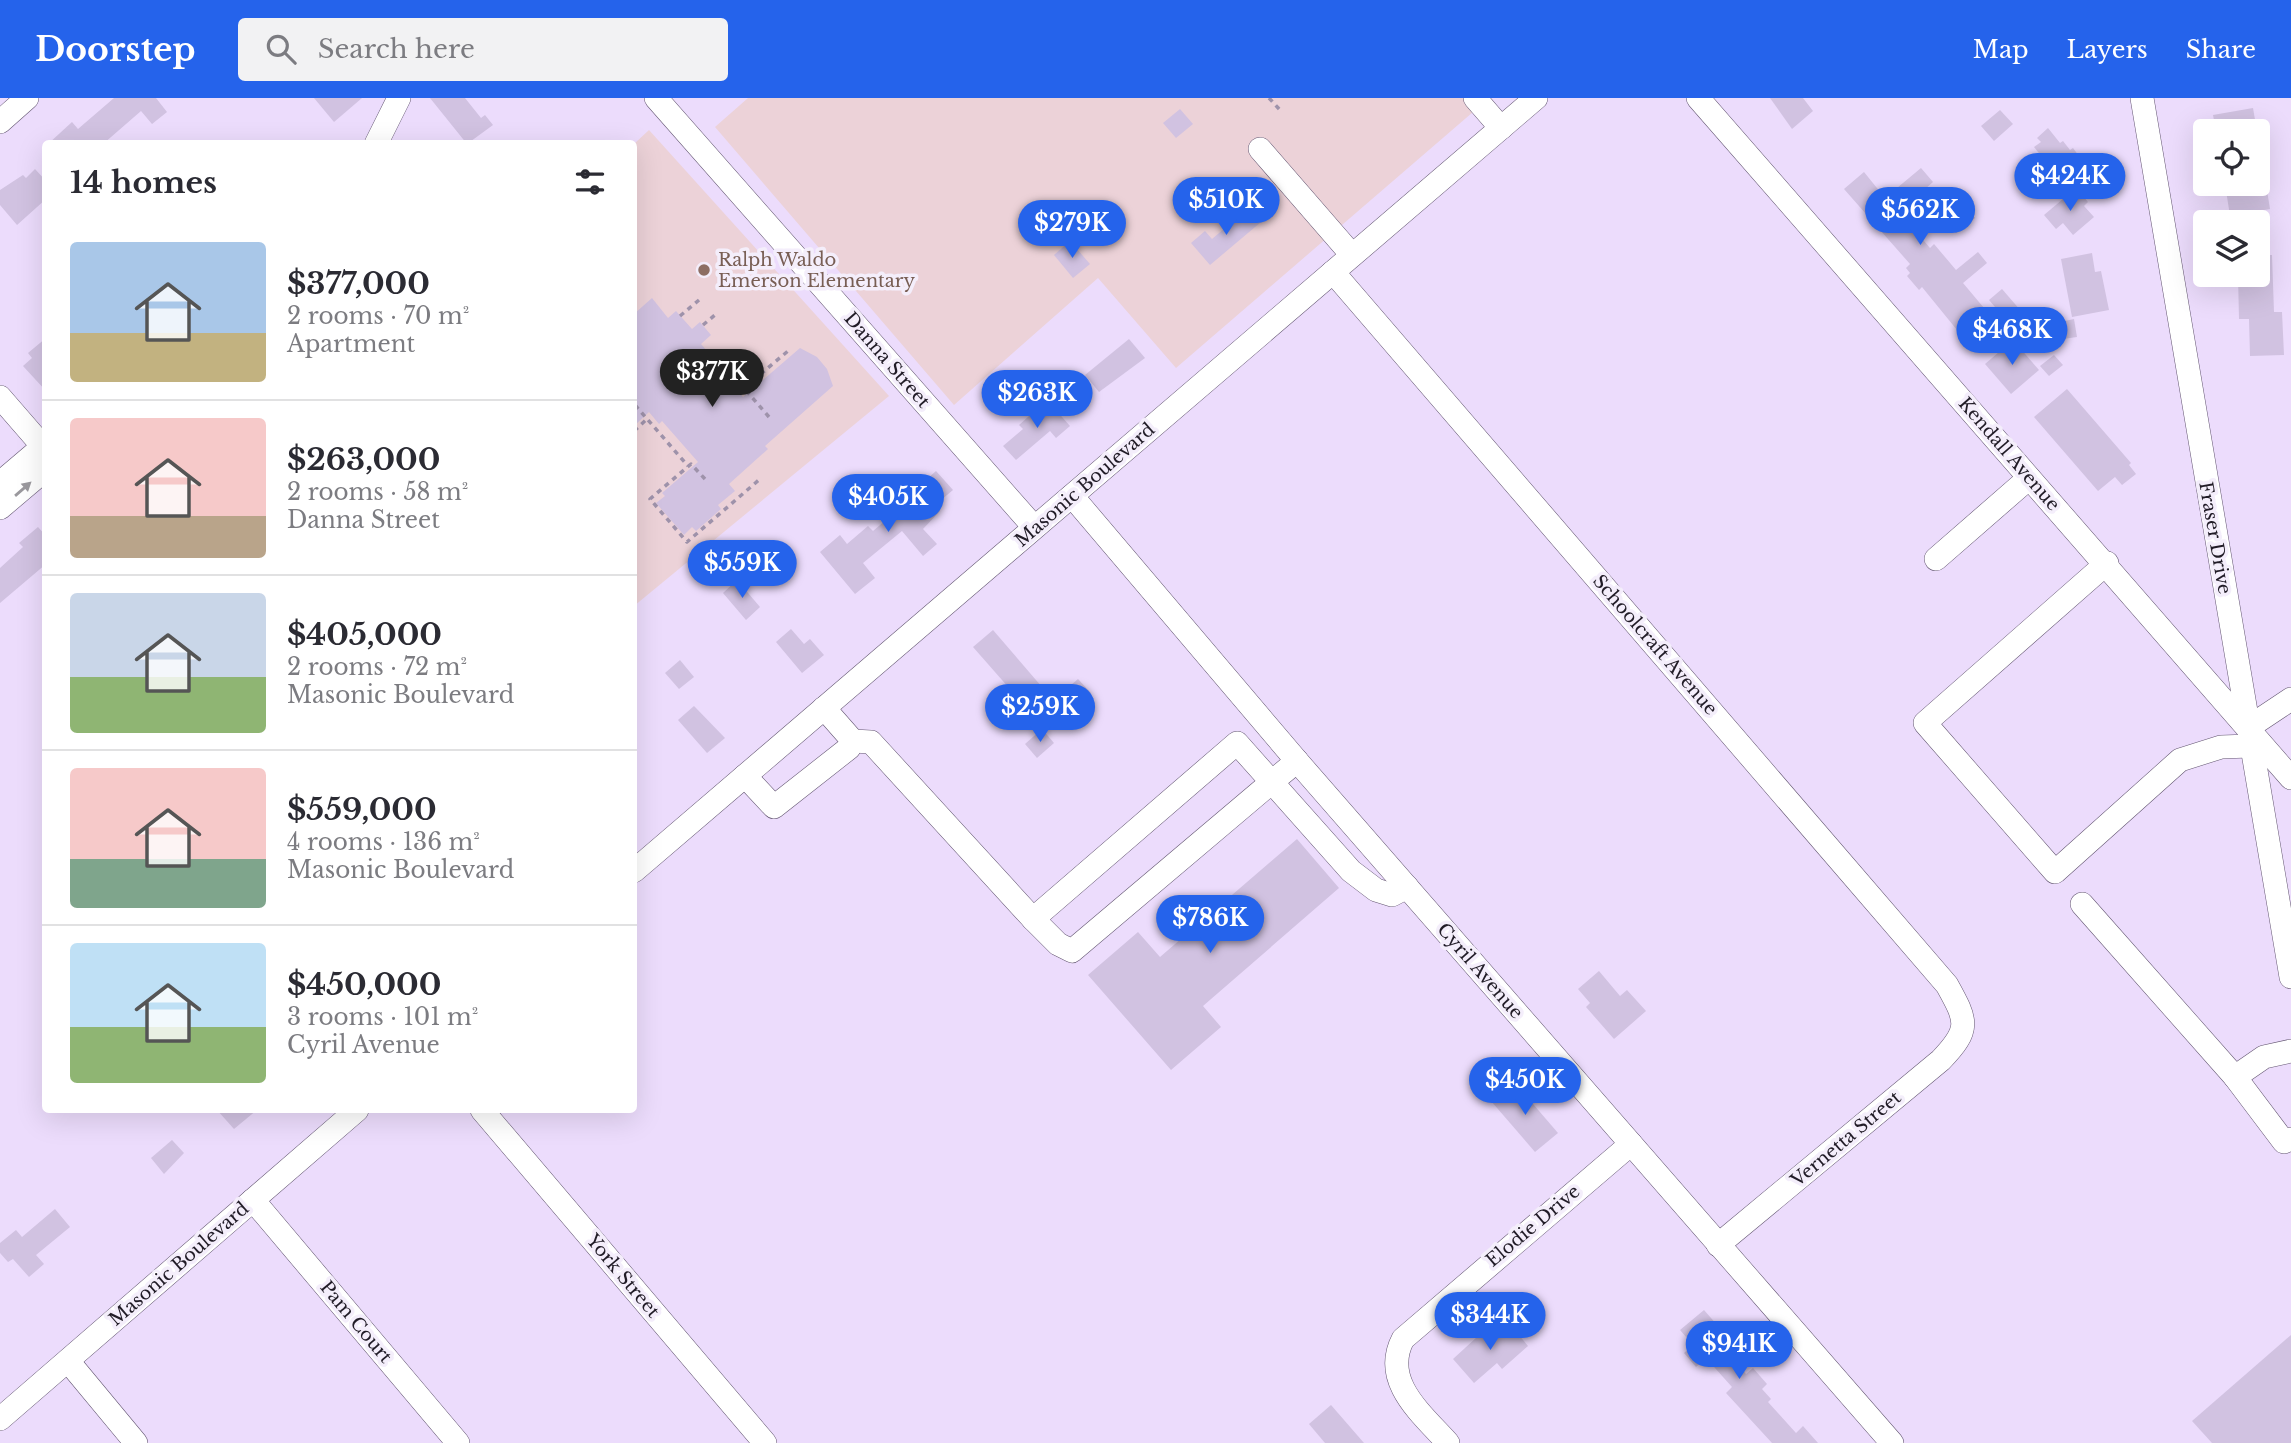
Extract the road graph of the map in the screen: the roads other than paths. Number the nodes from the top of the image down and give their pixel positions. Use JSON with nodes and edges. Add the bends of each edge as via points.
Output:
{"nodes":[{"id":1,"x":27,"y":98,"type":"edge"},
{"id":2,"x":399,"y":98,"type":"edge"},
{"id":3,"x":656,"y":98,"type":"edge"},
{"id":4,"x":1475,"y":98,"type":"edge"},
{"id":5,"x":1536,"y":98,"type":"edge"},
{"id":6,"x":1698,"y":98,"type":"edge"},
{"id":7,"x":2142,"y":98,"type":"edge"},
{"id":8,"x":0,"y":122,"type":"edge"},
{"id":9,"x":1501,"y":128,"type":"junction"},
{"id":10,"x":378,"y":140,"type":"edge"},
{"id":11,"x":1260,"y":149,"type":"dead end"},
{"id":12,"x":1352,"y":256,"type":"junction"},
{"id":13,"x":1333,"y":272,"type":"junction"},
{"id":14,"x":0,"y":397,"type":"edge"},
{"id":15,"x":42,"y":448,"type":"edge"},
{"id":16,"x":42,"y":454,"type":"edge"},
{"id":17,"x":42,"y":456,"type":"edge"},
{"id":18,"x":2029,"y":478,"type":"junction"},
{"id":19,"x":0,"y":483,"type":"edge"},
{"id":20,"x":1072,"y":496,"type":"junction"},
{"id":21,"x":0,"y":508,"type":"edge"},
{"id":22,"x":1034,"y":527,"type":"junction"},
{"id":23,"x":1936,"y":559,"type":"dead end"},
{"id":24,"x":2107,"y":563,"type":"junction"},
{"id":25,"x":2291,"y":699,"type":"edge"},
{"id":26,"x":824,"y":708,"type":"junction"},
{"id":27,"x":2249,"y":737,"type":"junction"},
{"id":28,"x":853,"y":741,"type":"junction"},
{"id":29,"x":1297,"y":761,"type":"junction"},
{"id":30,"x":745,"y":776,"type":"junction"},
{"id":31,"x":2291,"y":778,"type":"edge"},
{"id":32,"x":1273,"y":781,"type":"junction"},
{"id":33,"x":637,"y":868,"type":"edge"},
{"id":34,"x":1407,"y":887,"type":"junction"},
{"id":35,"x":2082,"y":904,"type":"dead end"},
{"id":36,"x":1033,"y":919,"type":"junction"},
{"id":37,"x":2291,"y":977,"type":"edge"},
{"id":38,"x":1965,"y":1025,"type":"joint"},
{"id":39,"x":2291,"y":1051,"type":"edge"},
{"id":40,"x":2235,"y":1077,"type":"junction"},
{"id":41,"x":354,"y":1113,"type":"edge"},
{"id":42,"x":485,"y":1113,"type":"edge"},
{"id":43,"x":2291,"y":1139,"type":"edge"},
{"id":44,"x":1631,"y":1144,"type":"junction"},
{"id":45,"x":253,"y":1200,"type":"junction"},
{"id":46,"x":1718,"y":1245,"type":"junction"},
{"id":47,"x":68,"y":1361,"type":"junction"},
{"id":48,"x":0,"y":1419,"type":"edge"},
{"id":49,"x":136,"y":1443,"type":"edge"},
{"id":50,"x":458,"y":1443,"type":"edge"},
{"id":51,"x":765,"y":1443,"type":"edge"},
{"id":52,"x":1448,"y":1443,"type":"edge"},
{"id":53,"x":1892,"y":1443,"type":"edge"}],
"edges":[{"from":1,"to":8,"type":"street"},
{"from":2,"to":10,"type":"street"},
{"from":3,"to":22,"type":"street","name":"Danna Street"},
{"from":4,"to":9,"type":"street"},
{"from":5,"to":9,"type":"street","name":"Masonic Boulevard"},
{"from":6,"to":18,"type":"street","name":"Kendall Avenue"},
{"from":7,"to":27,"type":"street","name":"Fraser Drive"},
{"from":9,"to":12,"type":"street","name":"Masonic Boulevard"},
{"from":11,"to":12,"type":"street"},
{"from":12,"to":13,"type":"street","name":"Masonic Boulevard"},
{"from":13,"to":20,"type":"street","name":"Masonic Boulevard"},
{"from":13,"to":38,"type":"street","name":"Schoolcraft Avenue","via":[[1947,985],[1963,1012]]},
{"from":14,"to":15,"type":"street"},
{"from":16,"to":19,"type":"street"},
{"from":21,"to":17,"type":"street","one_way":true},
{"from":18,"to":23,"type":"street"},
{"from":18,"to":24,"type":"street","name":"Kendall Avenue"},
{"from":20,"to":22,"type":"street","name":"Masonic Boulevard"},
{"from":20,"to":29,"type":"street","name":"Cyril Avenue"},
{"from":22,"to":26,"type":"street","name":"Masonic Boulevard"},
{"from":24,"to":27,"type":"street","name":"Kendall Avenue"},
{"from":24,"to":27,"type":"street","via":[[1925,723],[2054,872],[2180,760]]},
{"from":25,"to":27,"type":"street"},
{"from":26,"to":28,"type":"street"},
{"from":26,"to":30,"type":"street","name":"Masonic Boulevard"},
{"from":27,"to":31,"type":"street","name":"Kendall Avenue"},
{"from":27,"to":37,"type":"street","name":"Fraser Drive"},
{"from":28,"to":30,"type":"street","via":[[774,807]]},
{"from":28,"to":36,"type":"street","via":[[871,742]]},
{"from":29,"to":32,"type":"street"},
{"from":29,"to":34,"type":"street","name":"Cyril Avenue"},
{"from":30,"to":33,"type":"street","name":"Masonic Boulevard"},
{"from":32,"to":34,"type":"street","via":[[1351,871],[1376,890],[1392,895]]},
{"from":32,"to":36,"type":"street","via":[[1072,951]]},
{"from":32,"to":36,"type":"street","via":[[1237,743]]},
{"from":34,"to":44,"type":"street","name":"Cyril Avenue"},
{"from":35,"to":40,"type":"street"},
{"from":38,"to":46,"type":"street","name":"Vernetta Street","via":[[1941,1060]]},
{"from":39,"to":40,"type":"street","via":[[2264,1058]]},
{"from":40,"to":43,"type":"street","via":[[2284,1142]]},
{"from":41,"to":45,"type":"street","name":"Masonic Boulevard"},
{"from":42,"to":51,"type":"street","name":"York Street"},
{"from":44,"to":46,"type":"street","name":"Cyril Avenue"},
{"from":44,"to":52,"type":"street","name":"Elodie Drive","via":[[1403,1339],[1395,1360],[1396,1375],[1419,1411]]},
{"from":45,"to":47,"type":"street","name":"Masonic Boulevard"},
{"from":45,"to":50,"type":"street","name":"Pam Court"},
{"from":46,"to":53,"type":"street","name":"Cyril Avenue"},
{"from":47,"to":48,"type":"street","name":"Masonic Boulevard"},
{"from":47,"to":49,"type":"street"}]}
